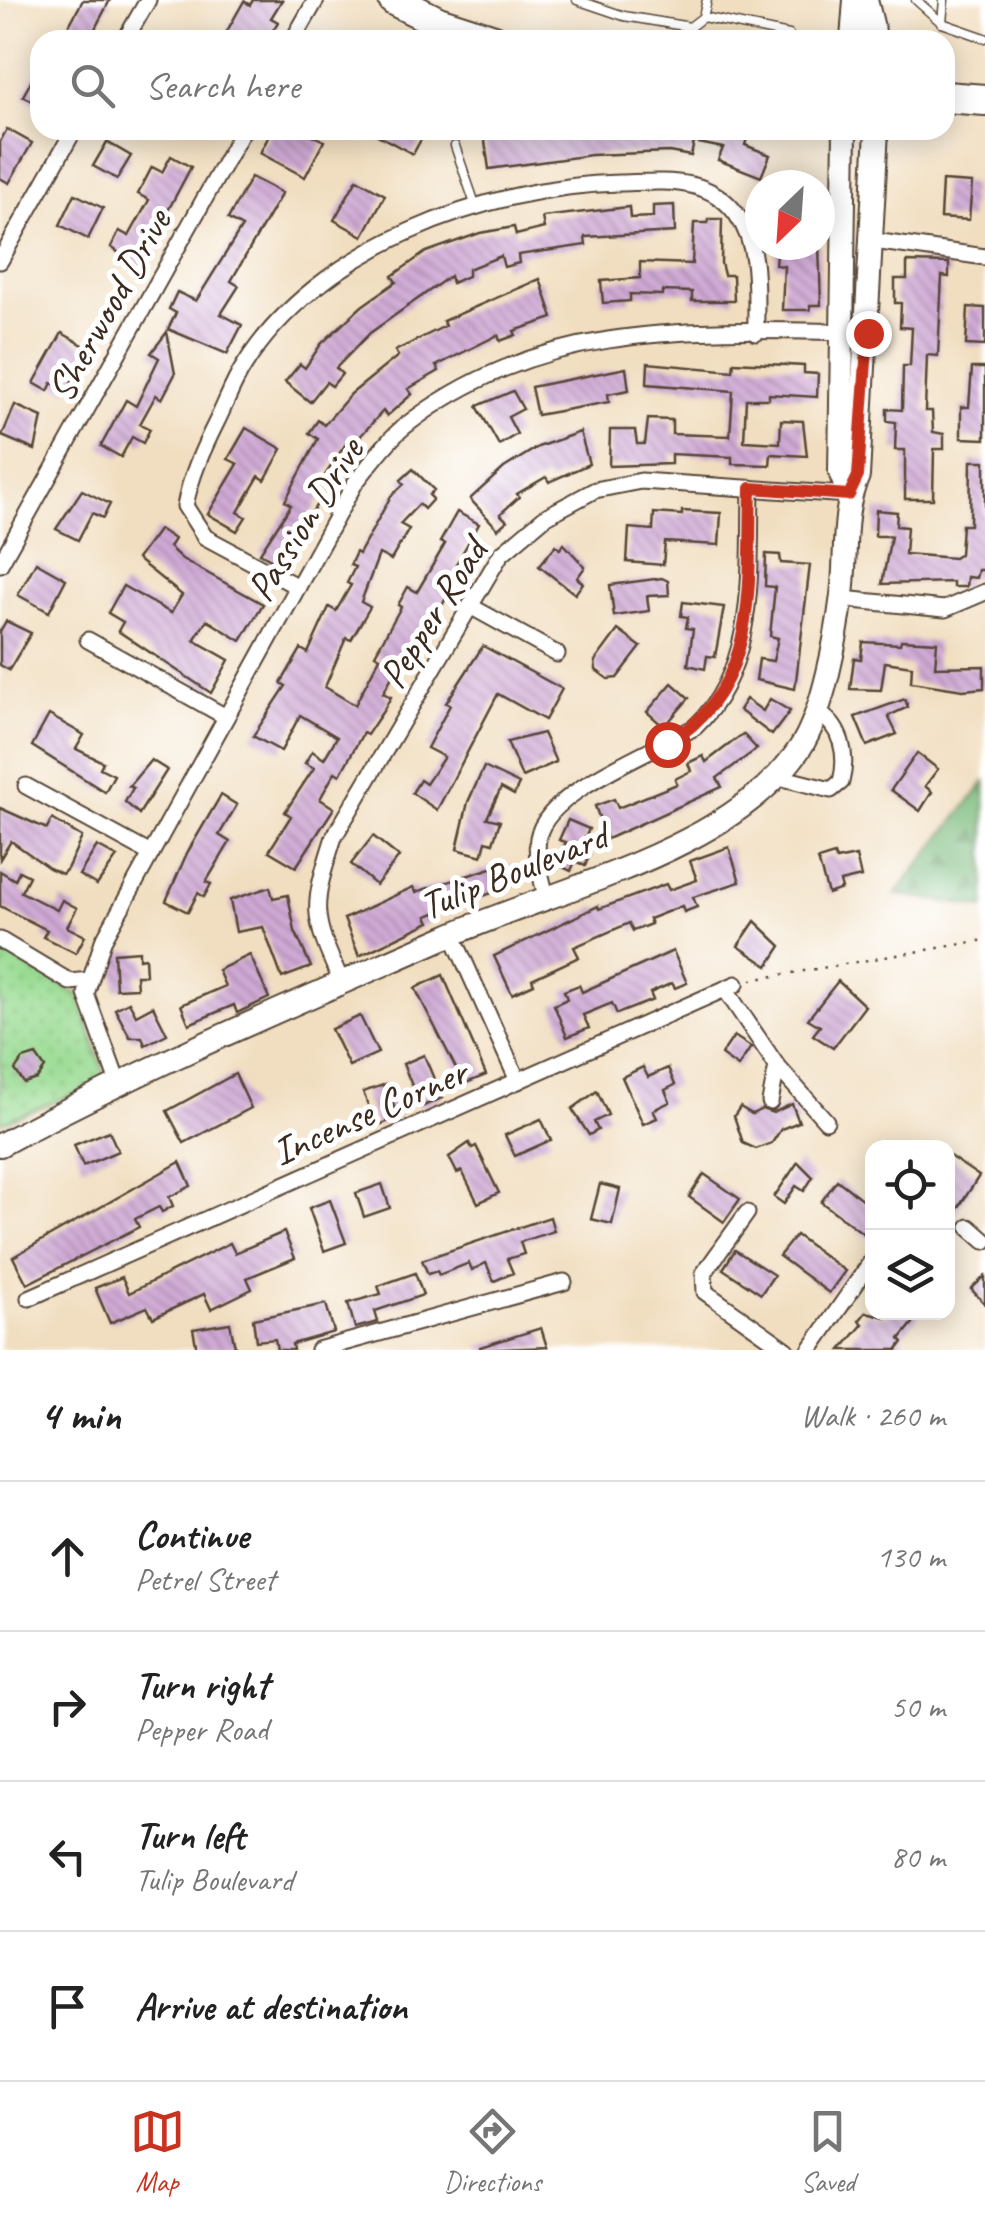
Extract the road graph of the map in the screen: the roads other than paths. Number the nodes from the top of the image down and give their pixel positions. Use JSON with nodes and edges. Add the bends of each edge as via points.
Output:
{"nodes":[{"id":1,"x":148,"y":0,"type":"edge"},
{"id":2,"x":316,"y":0,"type":"edge"},
{"id":3,"x":394,"y":0,"type":"edge"},
{"id":4,"x":577,"y":0,"type":"edge"},
{"id":5,"x":706,"y":0,"type":"edge"},
{"id":6,"x":855,"y":0,"type":"edge"},
{"id":7,"x":866,"y":0,"type":"edge"},
{"id":8,"x":916,"y":0,"type":"edge"},
{"id":9,"x":944,"y":0,"type":"edge"},
{"id":10,"x":703,"y":17,"type":"junction"},
{"id":11,"x":942,"y":23,"type":"junction"},
{"id":12,"x":131,"y":30,"type":"edge"},
{"id":13,"x":300,"y":30,"type":"edge"},
{"id":14,"x":463,"y":30,"type":"edge"},
{"id":15,"x":762,"y":30,"type":"edge"},
{"id":16,"x":853,"y":30,"type":"edge"},
{"id":17,"x":874,"y":30,"type":"edge"},
{"id":18,"x":985,"y":38,"type":"edge"},
{"id":19,"x":955,"y":98,"type":"edge"},
{"id":20,"x":985,"y":100,"type":"edge"},
{"id":21,"x":68,"y":140,"type":"edge"},
{"id":22,"x":237,"y":140,"type":"edge"},
{"id":23,"x":847,"y":140,"type":"edge"},
{"id":24,"x":877,"y":140,"type":"edge"},
{"id":25,"x":455,"y":146,"type":"dead end"},
{"id":26,"x":475,"y":204,"type":"junction"},
{"id":27,"x":874,"y":241,"type":"junction"},
{"id":28,"x":985,"y":257,"type":"edge"},
{"id":29,"x":0,"y":261,"type":"edge"},
{"id":30,"x":756,"y":333,"type":"junction"},
{"id":31,"x":857,"y":333,"type":"junction"},
{"id":32,"x":751,"y":488,"type":"junction"},
{"id":33,"x":849,"y":495,"type":"junction"},
{"id":34,"x":0,"y":564,"type":"edge"},
{"id":35,"x":298,"y":587,"type":"junction"},
{"id":36,"x":985,"y":592,"type":"edge"},
{"id":37,"x":842,"y":599,"type":"junction"},
{"id":38,"x":470,"y":606,"type":"junction"},
{"id":39,"x":88,"y":640,"type":"dead end"},
{"id":40,"x":557,"y":654,"type":"dead end"},
{"id":41,"x":817,"y":712,"type":"junction"},
{"id":42,"x":226,"y":717,"type":"junction"},
{"id":43,"x":779,"y":777,"type":"junction"},
{"id":44,"x":26,"y":786,"type":"dead end"},
{"id":45,"x":151,"y":854,"type":"junction"},
{"id":46,"x":546,"y":900,"type":"junction"},
{"id":47,"x":452,"y":934,"type":"junction"},
{"id":48,"x":0,"y":940,"type":"edge"},
{"id":49,"x":90,"y":980,"type":"junction"},
{"id":50,"x":342,"y":983,"type":"junction"},
{"id":51,"x":777,"y":1066,"type":"junction"},
{"id":52,"x":518,"y":1080,"type":"junction"},
{"id":53,"x":118,"y":1083,"type":"junction"},
{"id":54,"x":770,"y":1102,"type":"dead end"},
{"id":55,"x":826,"y":1121,"type":"dead end"},
{"id":56,"x":0,"y":1144,"type":"edge"},
{"id":57,"x":748,"y":1213,"type":"dead end"},
{"id":58,"x":968,"y":1226,"type":"dead end"},
{"id":59,"x":985,"y":1242,"type":"edge"},
{"id":60,"x":865,"y":1271,"type":"edge"},
{"id":61,"x":564,"y":1282,"type":"dead end"},
{"id":62,"x":30,"y":1298,"type":"dead end"},
{"id":63,"x":318,"y":1350,"type":"edge"},
{"id":64,"x":788,"y":1350,"type":"edge"},
{"id":65,"x":810,"y":1350,"type":"edge"}],
"edges":[{"from":1,"to":12,"type":"street"},
{"from":2,"to":13,"type":"street"},
{"from":3,"to":14,"type":"highway"},
{"from":4,"to":10,"type":"lane","via":[[690,27]]},
{"from":5,"to":10,"type":"lane"},
{"from":6,"to":16,"type":"street"},
{"from":7,"to":17,"type":"street"},
{"from":8,"to":11,"type":"lane"},
{"from":9,"to":11,"type":"lane"},
{"from":10,"to":15,"type":"lane"},
{"from":11,"to":18,"type":"lane"},
{"from":19,"to":20,"type":"highway"},
{"from":21,"to":29,"type":"street"},
{"from":22,"to":34,"type":"street","name":"Sherwood Drive"},
{"from":23,"to":31,"type":"street","name":"Tulip Boulevard"},
{"from":24,"to":27,"type":"street","name":"Tulip Boulevard"},
{"from":25,"to":26,"type":"lane"},
{"from":26,"to":30,"type":"street","via":[[578,184],[686,182],[713,192],[749,236]]},
{"from":26,"to":35,"type":"street","via":[[360,258],[290,311],[244,365],[191,474],[185,506],[205,537]]},
{"from":27,"to":28,"type":"street"},
{"from":27,"to":31,"type":"street","name":"Tulip Boulevard"},
{"from":30,"to":31,"type":"street","name":"Passion Drive"},
{"from":30,"to":35,"type":"street","name":"Passion Drive","via":[[599,338],[494,374],[403,427],[354,483]]},
{"from":31,"to":33,"type":"street","name":"Tulip Boulevard","via":[[840,472]]},
{"from":32,"to":33,"type":"street","name":"Pepper Road"},
{"from":32,"to":38,"type":"street","name":"Pepper Road","via":[[642,481],[594,490],[545,517],[501,554]]},
{"from":32,"to":46,"type":"street","via":[[743,640],[729,678],[695,727],[564,796],[544,819],[537,851]]},
{"from":33,"to":37,"type":"street","name":"Tulip Boulevard"},
{"from":35,"to":42,"type":"street","name":"Passion Drive"},
{"from":36,"to":37,"type":"street","via":[[945,609]]},
{"from":37,"to":41,"type":"street","name":"Tulip Boulevard"},
{"from":38,"to":40,"type":"street"},
{"from":38,"to":50,"type":"street","name":"Pepper Road","via":[[330,852],[320,881],[316,926]]},
{"from":39,"to":42,"type":"street"},
{"from":41,"to":43,"type":"street","name":"Tulip Boulevard"},
{"from":41,"to":43,"type":"street","via":[[832,720],[842,746],[841,782],[832,790],[816,789]]},
{"from":42,"to":45,"type":"street","name":"Passion Drive"},
{"from":43,"to":46,"type":"street","name":"Tulip Boulevard","via":[[704,831]]},
{"from":44,"to":45,"type":"street"},
{"from":45,"to":49,"type":"street","name":"Passion Drive","via":[[103,940]]},
{"from":46,"to":47,"type":"street","name":"Tulip Boulevard"},
{"from":47,"to":50,"type":"street","name":"Tulip Boulevard"},
{"from":47,"to":52,"type":"street"},
{"from":48,"to":49,"type":"street","via":[[70,982]]},
{"from":49,"to":53,"type":"street","name":"Passion Drive","via":[[86,994],[95,1030]]},
{"from":50,"to":53,"type":"street","name":"Tulip Boulevard"},
{"from":51,"to":52,"type":"street","name":"Incense Corner","via":[[730,986]]},
{"from":51,"to":54,"type":"street"},
{"from":51,"to":55,"type":"street"},
{"from":52,"to":62,"type":"street","name":"Incense Corner"},
{"from":53,"to":56,"type":"street","name":"Tulip Boulevard"},
{"from":57,"to":64,"type":"street","via":[[704,1272],[706,1292]]},
{"from":58,"to":59,"type":"street"},
{"from":60,"to":65,"type":"street"},
{"from":61,"to":63,"type":"street"}]}
